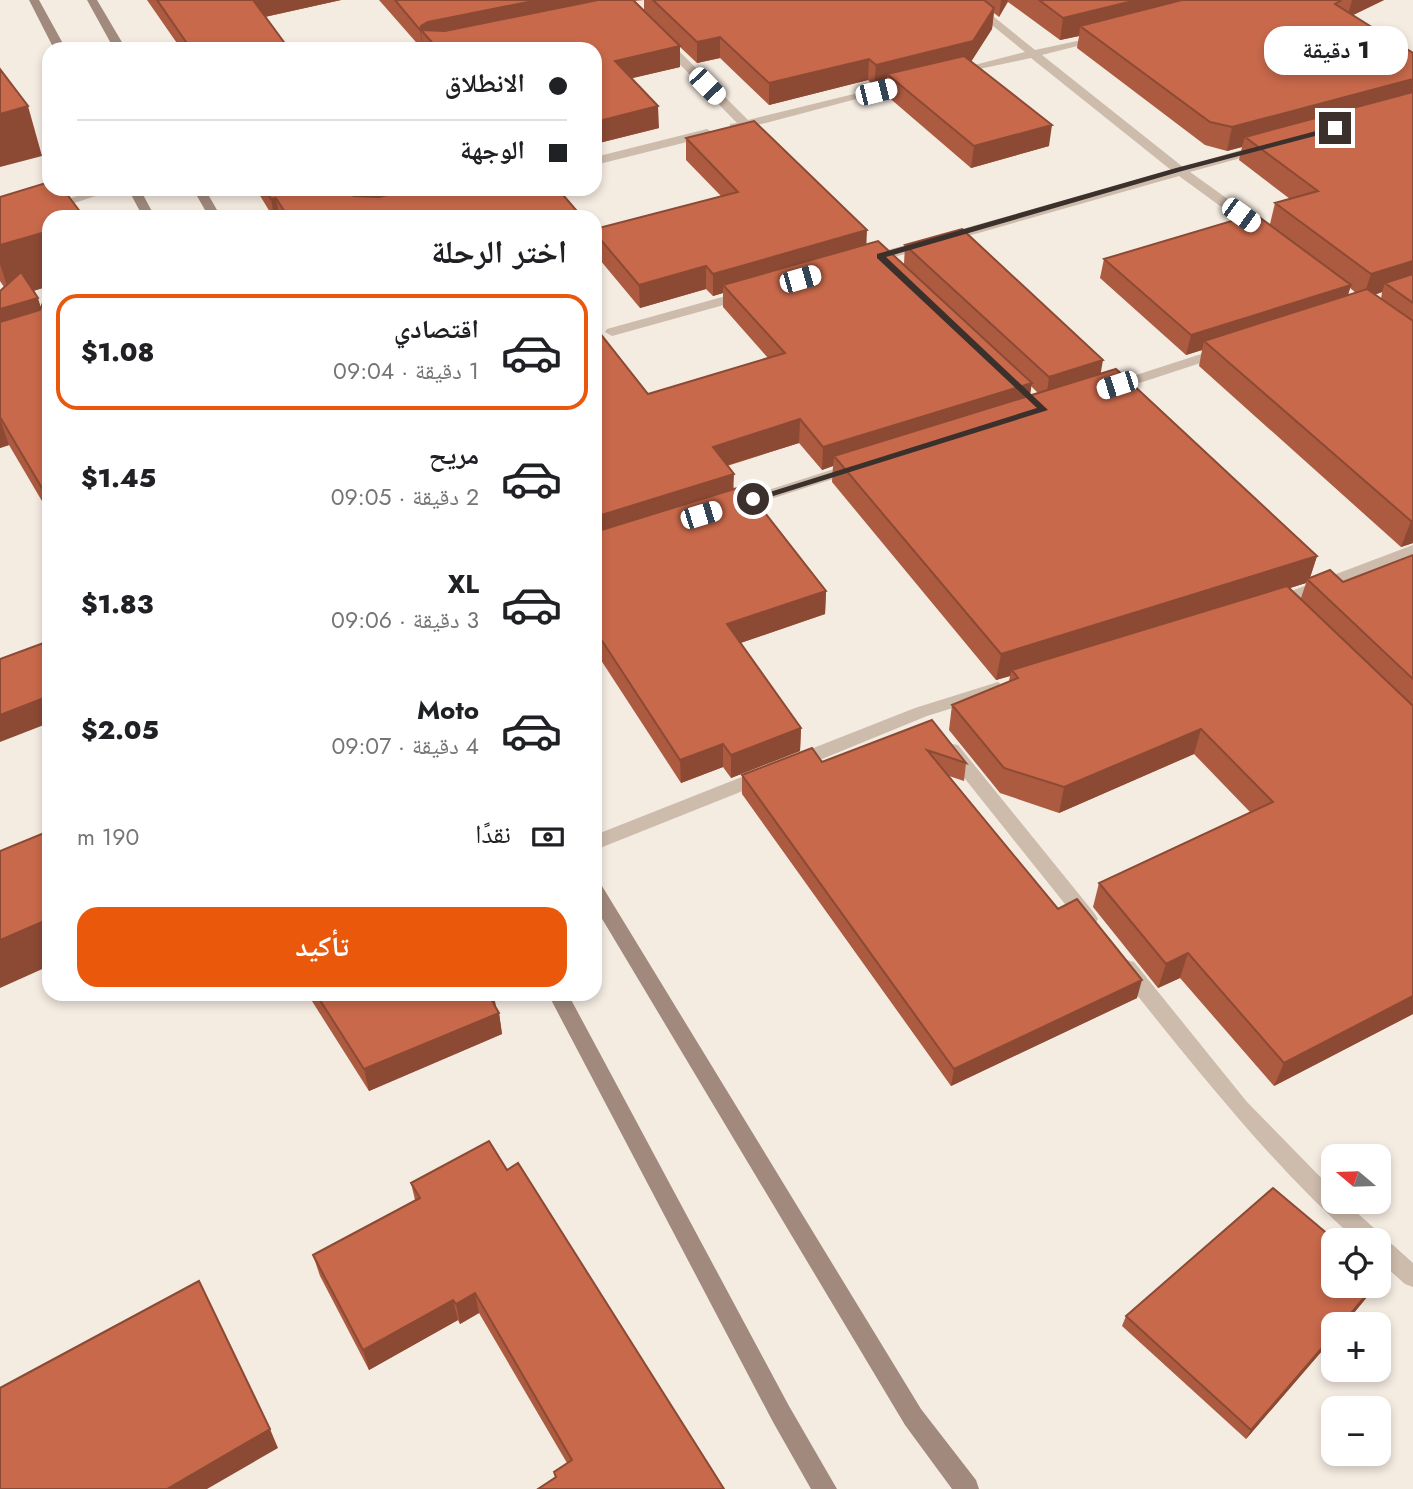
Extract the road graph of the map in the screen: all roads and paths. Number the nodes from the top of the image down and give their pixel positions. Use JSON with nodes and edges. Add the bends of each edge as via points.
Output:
{"nodes":[{"id":1,"x":34,"y":0,"type":"edge"},
{"id":2,"x":92,"y":0,"type":"edge"},
{"id":3,"x":966,"y":0,"type":"edge"},
{"id":4,"x":651,"y":28,"type":"edge"},
{"id":5,"x":1115,"y":33,"type":"edge"},
{"id":6,"x":56,"y":42,"type":"edge"},
{"id":7,"x":116,"y":42,"type":"edge"},
{"id":8,"x":1033,"y":53,"type":"junction"},
{"id":9,"x":942,"y":76,"type":"edge"},
{"id":10,"x":915,"y":82,"type":"edge"},
{"id":11,"x":745,"y":124,"type":"junction"},
{"id":12,"x":764,"y":143,"type":"edge"},
{"id":13,"x":1270,"y":145,"type":"edge"},
{"id":14,"x":602,"y":159,"type":"edge"},
{"id":15,"x":1179,"y":170,"type":"junction"},
{"id":16,"x":87,"y":196,"type":"edge"},
{"id":17,"x":37,"y":211,"type":"edge"},
{"id":18,"x":1277,"y":242,"type":"edge"},
{"id":19,"x":853,"y":264,"type":"edge"},
{"id":20,"x":760,"y":290,"type":"edge"},
{"id":21,"x":612,"y":332,"type":"dead end"},
{"id":22,"x":1235,"y":347,"type":"edge"},
{"id":23,"x":1094,"y":393,"type":"edge"},
{"id":24,"x":872,"y":463,"type":"edge"},
{"id":25,"x":714,"y":511,"type":"edge"},
{"id":26,"x":1413,"y":550,"type":"edge"},
{"id":27,"x":1257,"y":608,"type":"edge"},
{"id":28,"x":1012,"y":684,"type":"edge"},
{"id":29,"x":921,"y":712,"type":"junction"},
{"id":30,"x":602,"y":840,"type":"edge"},
{"id":31,"x":602,"y":903,"type":"edge"},
{"id":32,"x":562,"y":1001,"type":"edge"},
{"id":33,"x":1360,"y":1228,"type":"edge"},
{"id":34,"x":1391,"y":1258,"type":"edge"},
{"id":35,"x":1413,"y":1278,"type":"edge"},
{"id":36,"x":825,"y":1489,"type":"edge"},
{"id":37,"x":967,"y":1489,"type":"edge"}],
"edges":[{"from":1,"to":6,"type":"main road"},
{"from":2,"to":7,"type":"main road"},
{"from":3,"to":8,"type":"street"},
{"from":4,"to":11,"type":"street"},
{"from":5,"to":8,"type":"street"},
{"from":8,"to":9,"type":"street"},
{"from":8,"to":15,"type":"street"},
{"from":10,"to":11,"type":"street"},
{"from":11,"to":12,"type":"street"},
{"from":11,"to":14,"type":"street"},
{"from":13,"to":15,"type":"street"},
{"from":15,"to":18,"type":"street"},
{"from":15,"to":19,"type":"street"},
{"from":16,"to":17,"type":"street"},
{"from":20,"to":21,"type":"street"},
{"from":22,"to":23,"type":"street"},
{"from":24,"to":25,"type":"street"},
{"from":26,"to":27,"type":"street","via":[[1288,605]]},
{"from":28,"to":29,"type":"street"},
{"from":29,"to":30,"type":"street"},
{"from":29,"to":33,"type":"street","via":[[1240,1108]]},
{"from":31,"to":37,"type":"main road","via":[[913,1417]]},
{"from":32,"to":36,"type":"main road"},
{"from":34,"to":35,"type":"street"}]}
